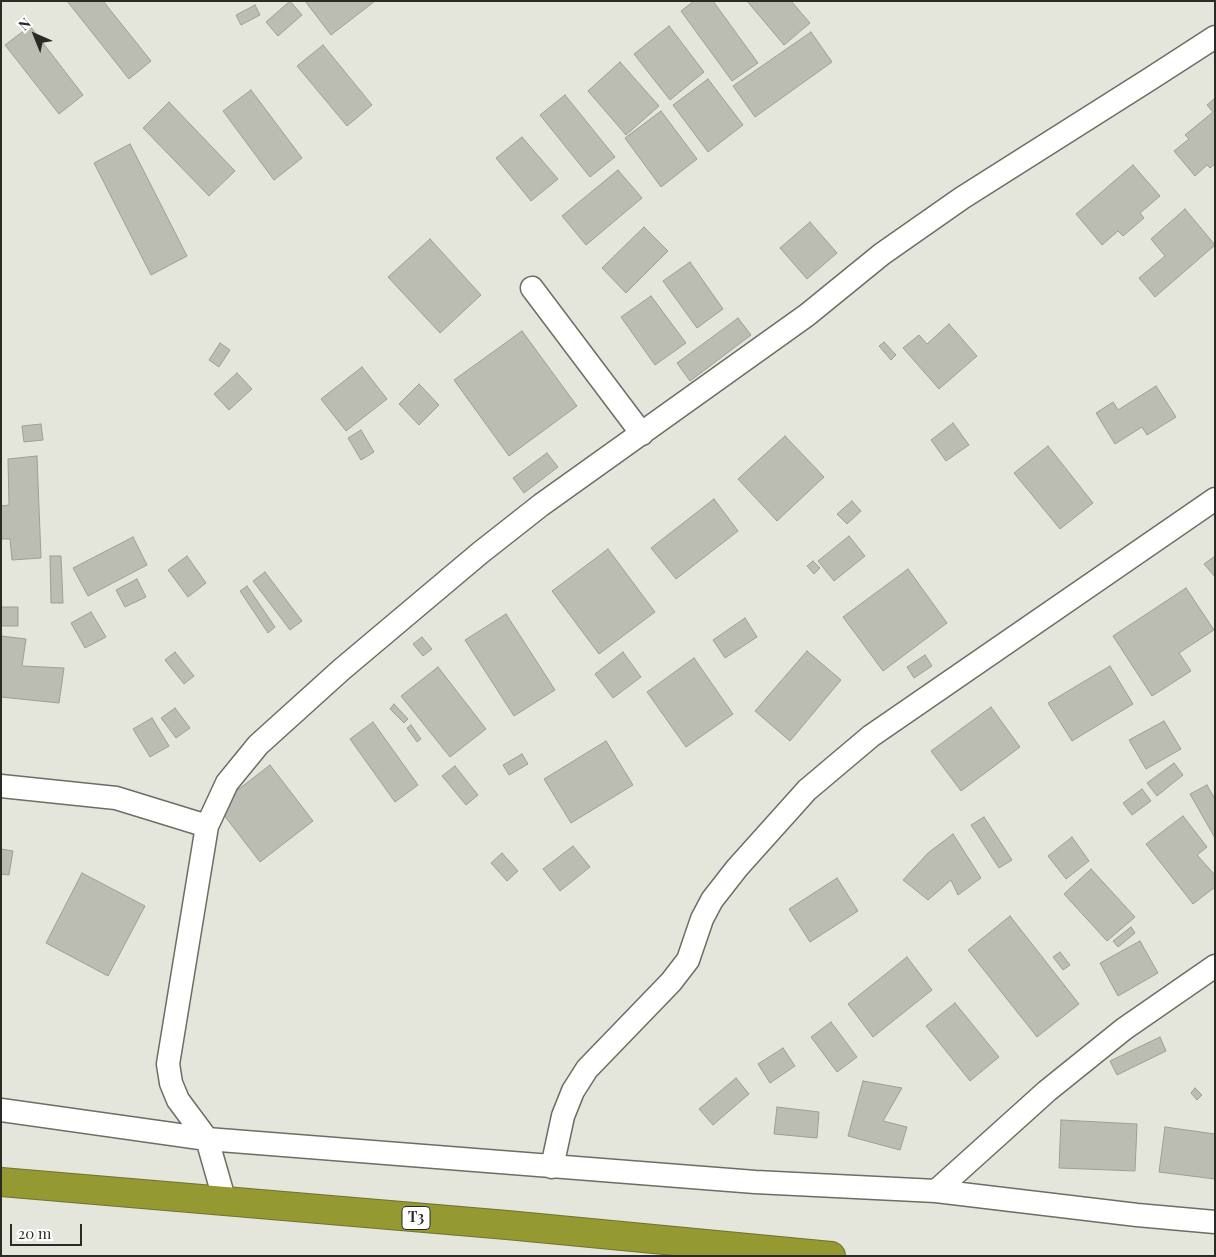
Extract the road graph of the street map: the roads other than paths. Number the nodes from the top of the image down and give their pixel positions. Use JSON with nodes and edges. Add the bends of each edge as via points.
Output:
{"nodes":[{"id":1,"x":1215,"y":37,"type":"edge"},
{"id":2,"x":532,"y":288,"type":"dead end"},
{"id":3,"x":642,"y":434,"type":"junction"},
{"id":4,"x":1215,"y":499,"type":"edge"},
{"id":5,"x":1,"y":786,"type":"edge"},
{"id":6,"x":207,"y":826,"type":"junction"},
{"id":7,"x":1215,"y":966,"type":"edge"},
{"id":8,"x":1,"y":1110,"type":"edge"},
{"id":9,"x":207,"y":1139,"type":"junction"},
{"id":10,"x":552,"y":1167,"type":"junction"},
{"id":11,"x":1,"y":1182,"type":"edge"},
{"id":12,"x":936,"y":1191,"type":"junction"},
{"id":13,"x":225,"y":1202,"type":"junction"},
{"id":14,"x":1215,"y":1222,"type":"edge"},
{"id":15,"x":830,"y":1256,"type":"edge"}],
"edges":[{"from":1,"to":3,"type":"street","via":[[962,198]]},
{"from":2,"to":3,"type":"street"},
{"from":3,"to":6,"type":"street","via":[[541,505],[341,670],[258,745],[228,783]]},
{"from":4,"to":10,"type":"street","via":[[871,736],[807,790],[712,900],[688,960],[672,982],[587,1070],[573,1091],[563,1116]]},
{"from":5,"to":6,"type":"street","via":[[116,798]]},
{"from":6,"to":9,"type":"street","via":[[168,1064],[178,1100]]},
{"from":7,"to":12,"type":"street","via":[[1124,1029],[1047,1092]]},
{"from":8,"to":9,"type":"street"},
{"from":9,"to":10,"type":"street"},
{"from":9,"to":13,"type":"street"},
{"from":10,"to":12,"type":"street"},
{"from":11,"to":13,"type":"highway","number":"T3"},
{"from":12,"to":14,"type":"street"},
{"from":13,"to":15,"type":"highway","number":"T3"}]}
